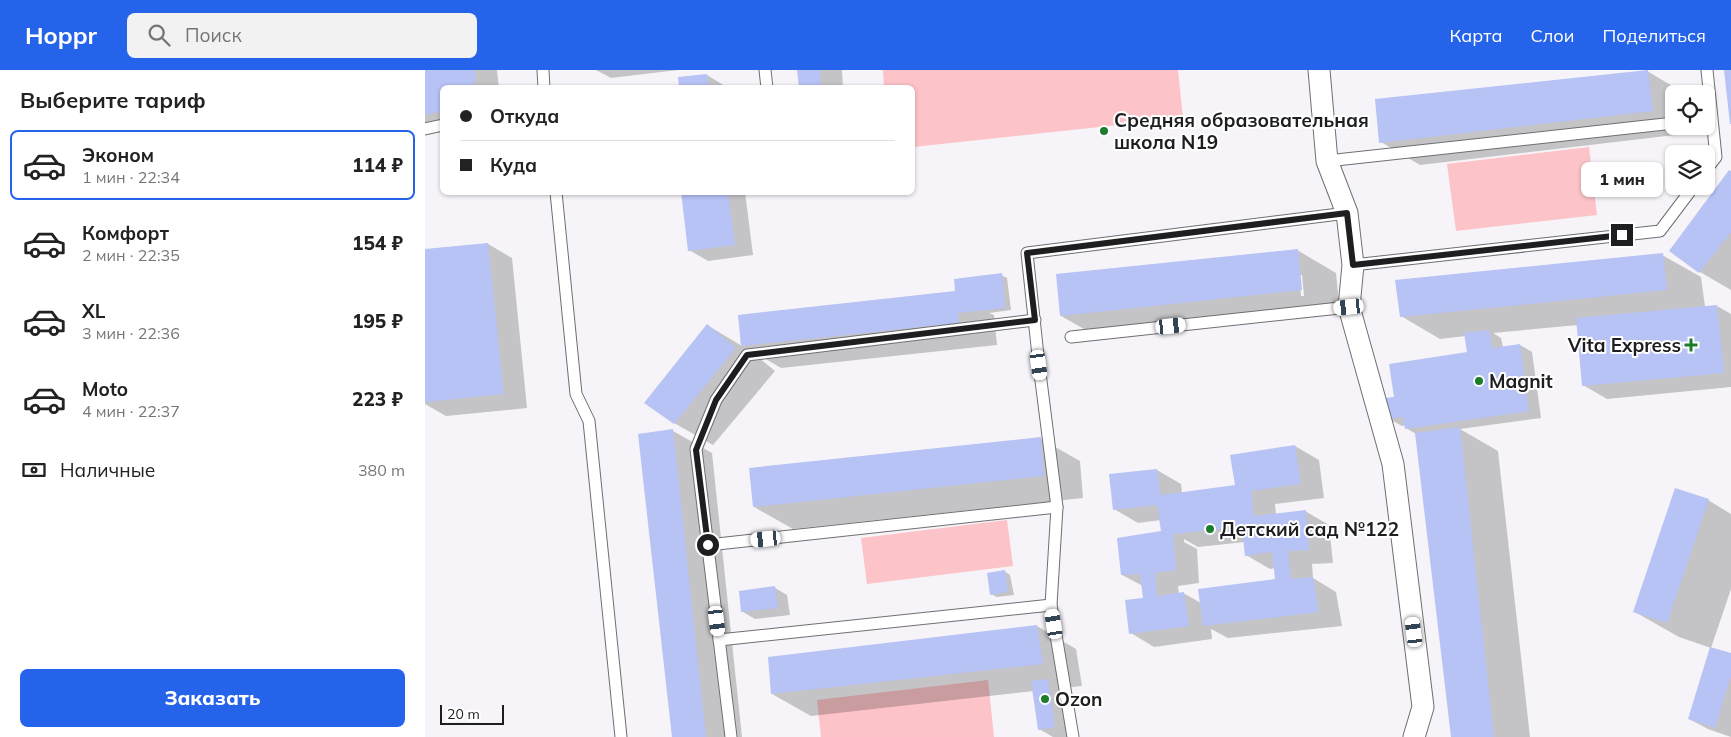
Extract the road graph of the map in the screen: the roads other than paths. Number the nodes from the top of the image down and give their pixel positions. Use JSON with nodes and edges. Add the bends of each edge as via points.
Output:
{"nodes":[{"id":1,"x":543,"y":70,"type":"edge"},
{"id":2,"x":765,"y":70,"type":"edge"},
{"id":3,"x":1319,"y":70,"type":"edge"},
{"id":4,"x":1707,"y":70,"type":"edge"},
{"id":5,"x":544,"y":85,"type":"edge"},
{"id":6,"x":767,"y":85,"type":"edge"},
{"id":7,"x":1708,"y":85,"type":"edge"},
{"id":8,"x":1665,"y":124,"type":"edge"},
{"id":9,"x":440,"y":126,"type":"edge"},
{"id":10,"x":425,"y":128,"type":"edge"},
{"id":11,"x":1327,"y":160,"type":"junction"},
{"id":12,"x":556,"y":195,"type":"edge"},
{"id":13,"x":1687,"y":195,"type":"edge"},
{"id":14,"x":1347,"y":213,"type":"junction"},
{"id":15,"x":1353,"y":265,"type":"junction"},
{"id":16,"x":1349,"y":307,"type":"junction"},
{"id":17,"x":1035,"y":320,"type":"junction"},
{"id":18,"x":1071,"y":337,"type":"dead end"},
{"id":19,"x":1057,"y":507,"type":"junction"},
{"id":20,"x":708,"y":545,"type":"junction"},
{"id":21,"x":1051,"y":605,"type":"junction"},
{"id":22,"x":719,"y":640,"type":"junction"},
{"id":23,"x":621,"y":737,"type":"edge"},
{"id":24,"x":731,"y":737,"type":"edge"},
{"id":25,"x":1073,"y":737,"type":"edge"},
{"id":26,"x":1414,"y":737,"type":"edge"}],
"edges":[{"from":1,"to":5,"type":"lane"},
{"from":2,"to":6,"type":"lane"},
{"from":3,"to":11,"type":"street"},
{"from":4,"to":7,"type":"lane"},
{"from":8,"to":11,"type":"lane"},
{"from":9,"to":10,"type":"lane"},
{"from":11,"to":14,"type":"street"},
{"from":12,"to":23,"type":"lane","via":[[576,394],[589,420]]},
{"from":13,"to":15,"type":"lane","via":[[1660,231]]},
{"from":14,"to":15,"type":"street"},
{"from":14,"to":17,"type":"lane","via":[[1027,253]]},
{"from":15,"to":16,"type":"street"},
{"from":16,"to":18,"type":"lane"},
{"from":16,"to":26,"type":"street","via":[[1393,464],[1423,707]]},
{"from":17,"to":19,"type":"lane"},
{"from":17,"to":20,"type":"lane","via":[[747,355],[716,400],[696,450]]},
{"from":19,"to":20,"type":"lane"},
{"from":19,"to":21,"type":"lane"},
{"from":20,"to":22,"type":"lane"},
{"from":21,"to":22,"type":"lane"},
{"from":21,"to":25,"type":"lane"},
{"from":22,"to":24,"type":"lane"}]}
